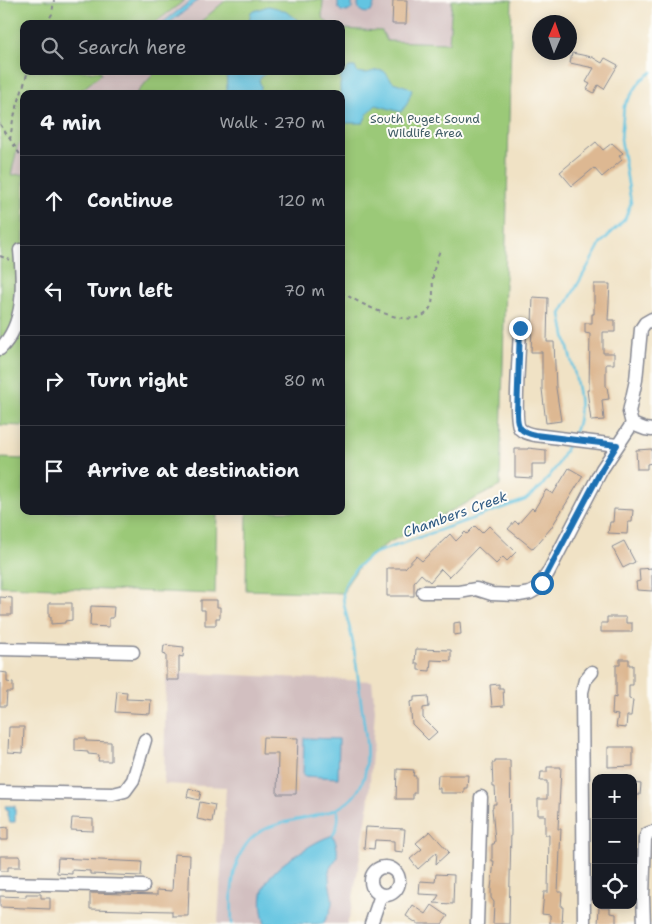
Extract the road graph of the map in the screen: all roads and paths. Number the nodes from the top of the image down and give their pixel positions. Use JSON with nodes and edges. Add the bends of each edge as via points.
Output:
{"nodes":[{"id":1,"x":54,"y":0,"type":"edge"},
{"id":2,"x":48,"y":20,"type":"edge"},
{"id":3,"x":27,"y":75,"type":"edge"},
{"id":4,"x":22,"y":90,"type":"edge"},
{"id":5,"x":20,"y":97,"type":"edge"},
{"id":6,"x":0,"y":124,"type":"edge"},
{"id":7,"x":10,"y":140,"type":"junction"},
{"id":8,"x":20,"y":155,"type":"edge"},
{"id":9,"x":440,"y":250,"type":"dead end"},
{"id":10,"x":345,"y":294,"type":"edge"},
{"id":11,"x":20,"y":310,"type":"edge"},
{"id":12,"x":652,"y":319,"type":"edge"},
{"id":13,"x":520,"y":328,"type":"dead end"},
{"id":14,"x":0,"y":349,"type":"edge"},
{"id":15,"x":632,"y":424,"type":"junction"},
{"id":16,"x":652,"y":430,"type":"edge"},
{"id":17,"x":617,"y":445,"type":"junction"},
{"id":18,"x":422,"y":592,"type":"dead end"},
{"id":19,"x":0,"y":648,"type":"edge"},
{"id":20,"x":133,"y":652,"type":"dead end"},
{"id":21,"x":592,"y":672,"type":"dead end"},
{"id":22,"x":145,"y":740,"type":"dead end"},
{"id":23,"x":0,"y":792,"type":"edge"},
{"id":24,"x":481,"y":797,"type":"dead end"},
{"id":25,"x":652,"y":832,"type":"edge"},
{"id":26,"x":0,"y":883,"type":"edge"},
{"id":27,"x":143,"y":886,"type":"dead end"},
{"id":28,"x":381,"y":895,"type":"dead end"},
{"id":29,"x":371,"y":924,"type":"edge"},
{"id":30,"x":478,"y":924,"type":"edge"},
{"id":31,"x":584,"y":924,"type":"edge"},
{"id":32,"x":644,"y":924,"type":"edge"}],
"edges":[{"from":1,"to":2,"type":"path"},
{"from":3,"to":4,"type":"path"},
{"from":5,"to":7,"type":"path"},
{"from":6,"to":7,"type":"path"},
{"from":7,"to":8,"type":"path"},
{"from":9,"to":10,"type":"path","via":[[433,276],[432,303],[418,318],[408,319],[384,312]]},
{"from":11,"to":14,"type":"street","via":[[13,332]]},
{"from":12,"to":15,"type":"street","via":[[641,330],[629,412]]},
{"from":13,"to":17,"type":"street","via":[[519,428],[527,433]]},
{"from":15,"to":16,"type":"street"},
{"from":15,"to":17,"type":"street"},
{"from":17,"to":18,"type":"street","via":[[548,573],[536,589],[519,595],[492,594],[476,589]]},
{"from":19,"to":20,"type":"street"},
{"from":21,"to":31,"type":"street","via":[[585,680],[582,692]]},
{"from":22,"to":23,"type":"street","via":[[133,780],[125,791],[113,794]]},
{"from":24,"to":30,"type":"street"},
{"from":25,"to":32,"type":"street","via":[[646,834],[645,839]]},
{"from":26,"to":27,"type":"street"},
{"from":28,"to":29,"type":"street"}]}
